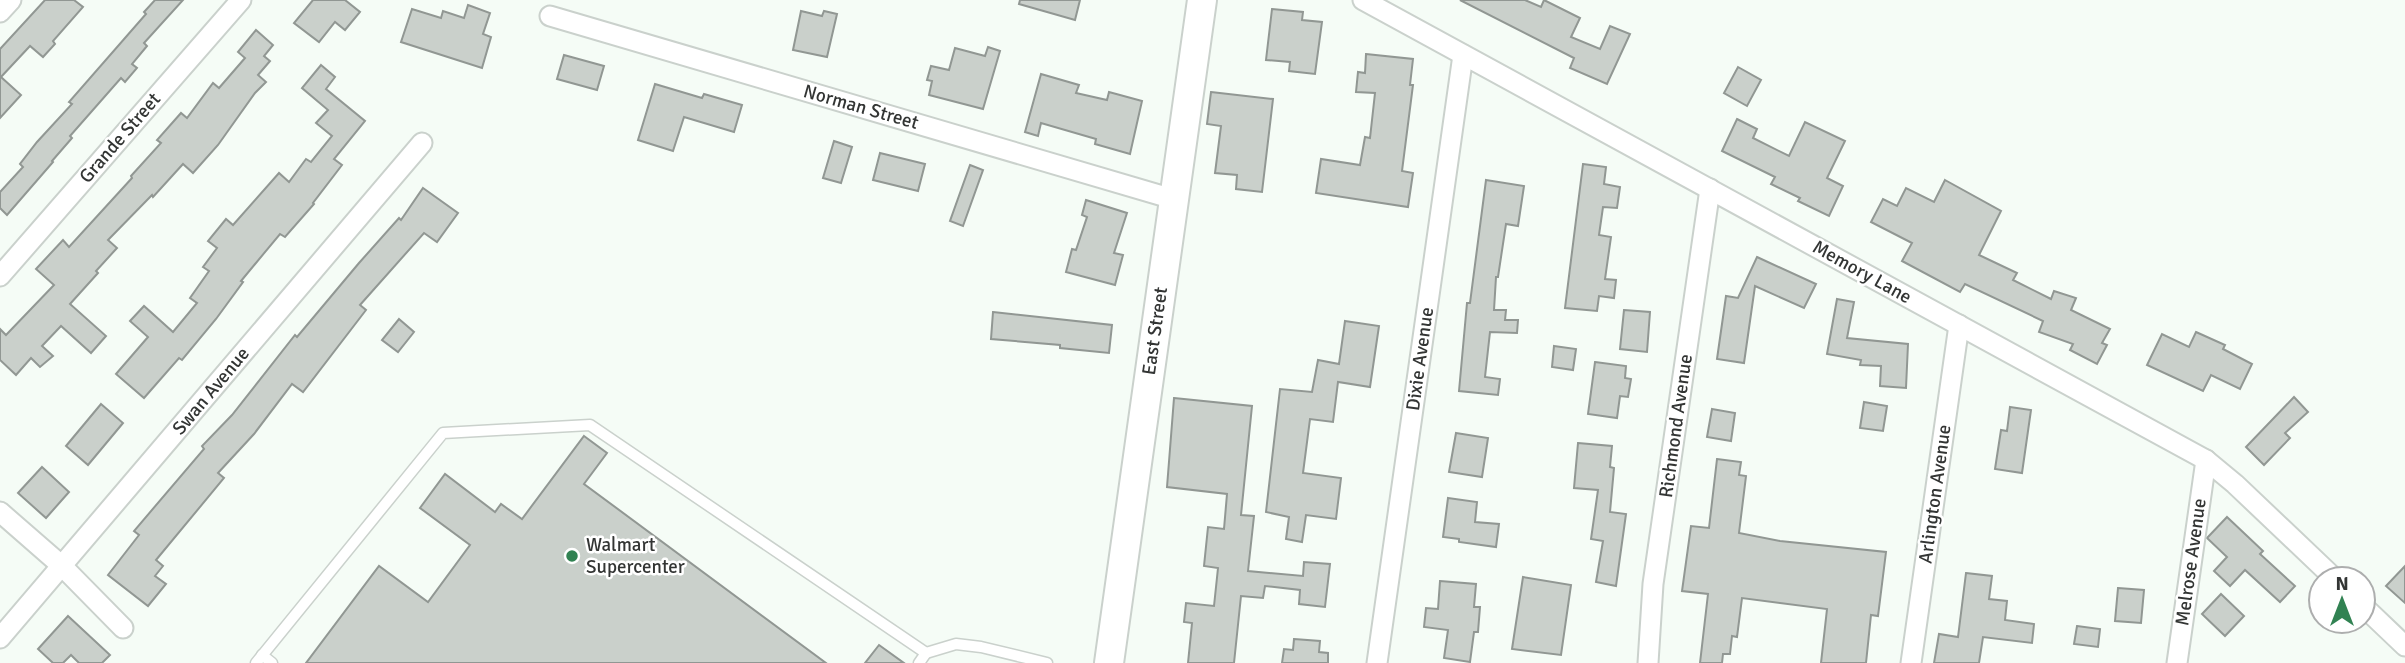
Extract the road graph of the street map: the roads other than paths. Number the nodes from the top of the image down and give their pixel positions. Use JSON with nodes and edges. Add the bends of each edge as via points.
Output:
{"nodes":[{"id":1,"x":11,"y":0,"type":"edge"},
{"id":2,"x":241,"y":0,"type":"edge"},
{"id":3,"x":1202,"y":0,"type":"edge"},
{"id":4,"x":1363,"y":0,"type":"edge"},
{"id":5,"x":0,"y":12,"type":"edge"},
{"id":6,"x":550,"y":16,"type":"dead end"},
{"id":7,"x":1463,"y":55,"type":"junction"},
{"id":8,"x":422,"y":143,"type":"dead end"},
{"id":9,"x":1710,"y":189,"type":"junction"},
{"id":10,"x":1173,"y":199,"type":"junction"},
{"id":11,"x":0,"y":276,"type":"edge"},
{"id":12,"x":1959,"y":325,"type":"junction"},
{"id":13,"x":2206,"y":460,"type":"junction"},
{"id":14,"x":0,"y":512,"type":"edge"},
{"id":15,"x":2320,"y":565,"type":"edge"},
{"id":16,"x":62,"y":566,"type":"junction"},
{"id":17,"x":2377,"y":619,"type":"edge"},
{"id":18,"x":123,"y":628,"type":"dead end"},
{"id":19,"x":0,"y":638,"type":"edge"},
{"id":20,"x":2405,"y":646,"type":"edge"},
{"id":21,"x":926,"y":653,"type":"junction"},
{"id":22,"x":259,"y":659,"type":"edge"},
{"id":23,"x":272,"y":663,"type":"edge"},
{"id":24,"x":919,"y":663,"type":"edge"},
{"id":25,"x":1047,"y":663,"type":"edge"},
{"id":26,"x":1109,"y":663,"type":"edge"},
{"id":27,"x":1377,"y":663,"type":"edge"},
{"id":28,"x":1648,"y":663,"type":"edge"},
{"id":29,"x":1911,"y":663,"type":"edge"},
{"id":30,"x":2177,"y":663,"type":"edge"}],
"edges":[{"from":1,"to":5,"type":"street"},
{"from":2,"to":11,"type":"street","name":"Grande Street"},
{"from":3,"to":10,"type":"street","name":"East Street"},
{"from":4,"to":7,"type":"street","name":"Memory Lane"},
{"from":6,"to":10,"type":"street","name":"Norman Street"},
{"from":7,"to":9,"type":"street","name":"Memory Lane"},
{"from":7,"to":27,"type":"street","name":"Dixie Avenue"},
{"from":8,"to":16,"type":"street","name":"Swan Avenue"},
{"from":9,"to":12,"type":"street","name":"Memory Lane"},
{"from":9,"to":28,"type":"street","name":"Richmond Avenue","via":[[1653,584]]},
{"from":10,"to":26,"type":"street","name":"East Street"},
{"from":12,"to":13,"type":"street","name":"Memory Lane"},
{"from":12,"to":29,"type":"street","name":"Arlington Avenue"},
{"from":13,"to":15,"type":"street","name":"Memory Lane"},
{"from":13,"to":30,"type":"street","name":"Melrose Avenue"},
{"from":14,"to":16,"type":"street"},
{"from":16,"to":18,"type":"street"},
{"from":16,"to":19,"type":"street","name":"Swan Avenue"},
{"from":17,"to":20,"type":"street"},
{"from":21,"to":22,"type":"lane","via":[[590,425],[443,433]]},
{"from":21,"to":24,"type":"lane"},
{"from":21,"to":25,"type":"lane","via":[[956,644]]},
{"from":22,"to":23,"type":"lane"}]}
